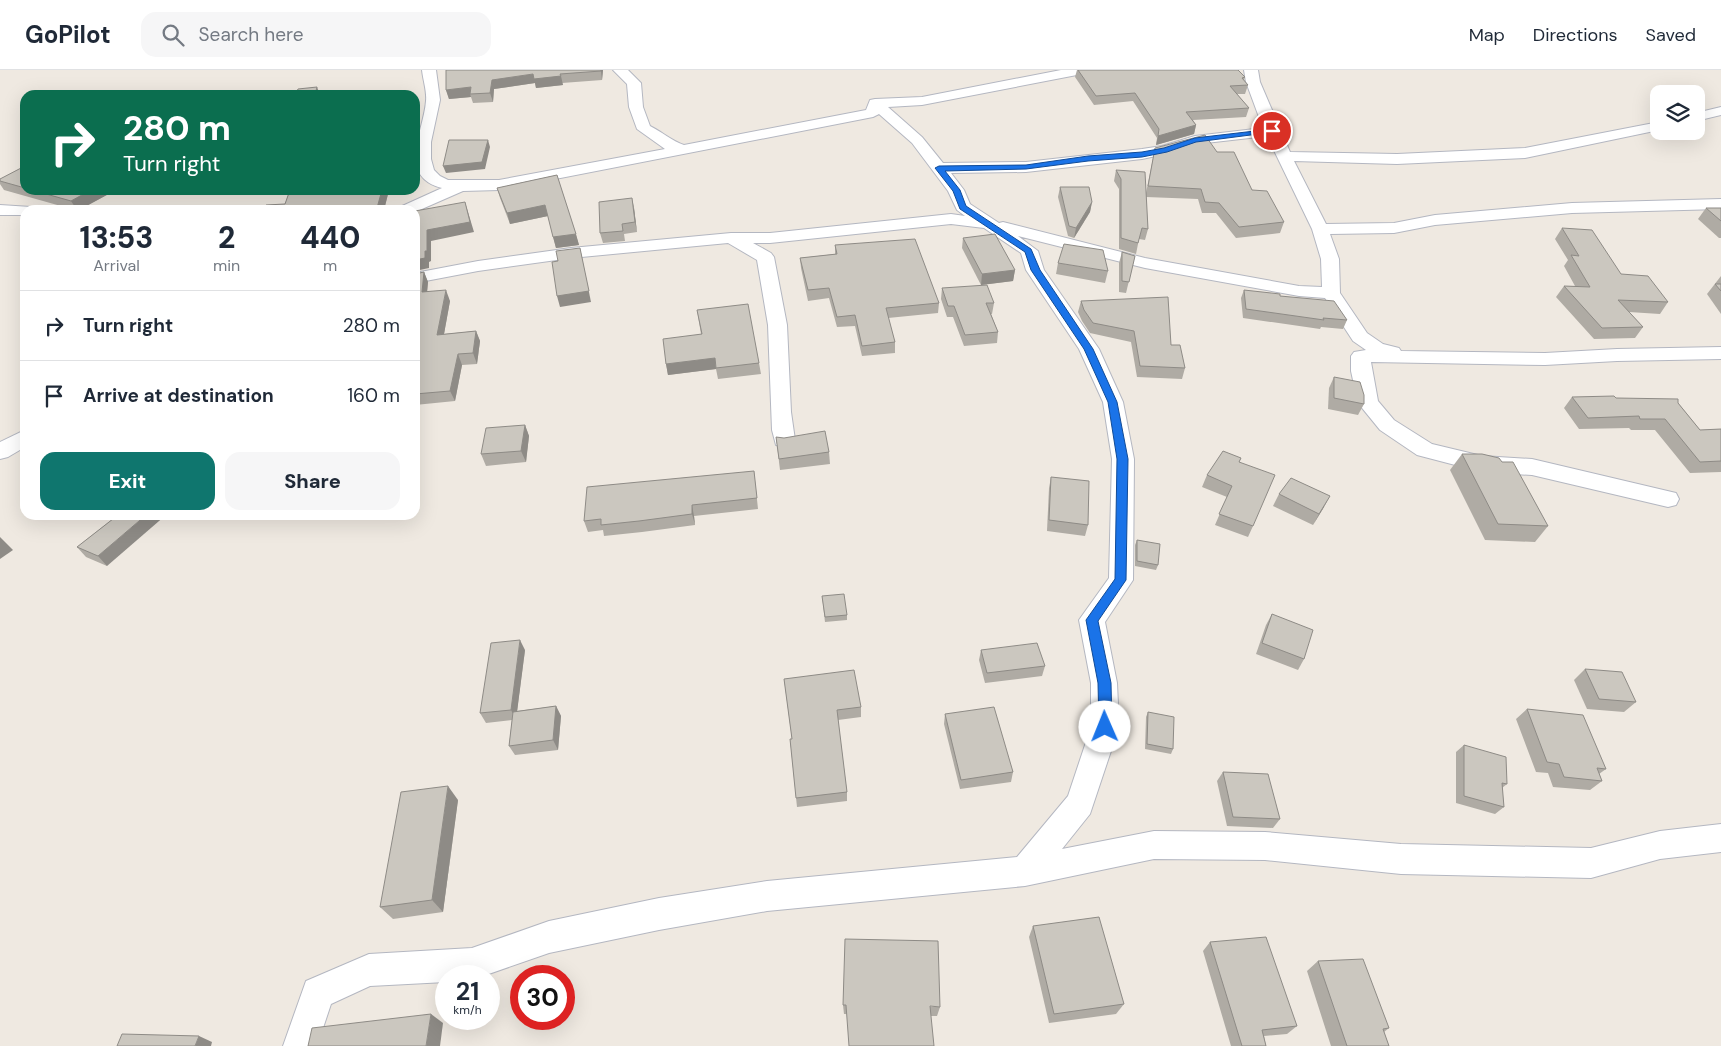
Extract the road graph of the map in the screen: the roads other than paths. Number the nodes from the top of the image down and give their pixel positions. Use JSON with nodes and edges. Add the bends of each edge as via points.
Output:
{"nodes":[{"id":1,"x":429,"y":70,"type":"edge"},
{"id":2,"x":620,"y":70,"type":"edge"},
{"id":3,"x":1082,"y":70,"type":"edge"},
{"id":4,"x":1251,"y":70,"type":"edge"},
{"id":5,"x":875,"y":103,"type":"junction"},
{"id":6,"x":1721,"y":111,"type":"edge"},
{"id":7,"x":1705,"y":115,"type":"edge"},
{"id":8,"x":1650,"y":128,"type":"edge"},
{"id":9,"x":1272,"y":131,"type":"junction"},
{"id":10,"x":685,"y":150,"type":"junction"},
{"id":11,"x":1284,"y":156,"type":"junction"},
{"id":12,"x":939,"y":168,"type":"junction"},
{"id":13,"x":461,"y":186,"type":"junction"},
{"id":14,"x":1721,"y":204,"type":"edge"},
{"id":15,"x":417,"y":205,"type":"edge"},
{"id":16,"x":0,"y":210,"type":"edge"},
{"id":17,"x":20,"y":210,"type":"edge"},
{"id":18,"x":989,"y":224,"type":"junction"},
{"id":19,"x":1320,"y":229,"type":"junction"},
{"id":20,"x":731,"y":238,"type":"junction"},
{"id":21,"x":420,"y":277,"type":"edge"},
{"id":22,"x":1331,"y":292,"type":"junction"},
{"id":23,"x":1721,"y":353,"type":"edge"},
{"id":24,"x":1416,"y":358,"type":"junction"},
{"id":25,"x":20,"y":440,"type":"edge"},
{"id":26,"x":784,"y":440,"type":"edge"},
{"id":27,"x":0,"y":452,"type":"edge"},
{"id":28,"x":1668,"y":499,"type":"dead end"},
{"id":29,"x":1721,"y":838,"type":"edge"},
{"id":30,"x":1025,"y":871,"type":"junction"},
{"id":31,"x":300,"y":1046,"type":"edge"}],
"edges":[{"from":1,"to":13,"type":"street","via":[[433,101],[423,149],[425,165],[433,180]]},
{"from":2,"to":10,"type":"street","via":[[634,83],[636,107],[644,129],[669,145]]},
{"from":3,"to":5,"type":"street","via":[[922,102]]},
{"from":4,"to":9,"type":"street"},
{"from":5,"to":10,"type":"street","via":[[873,113]]},
{"from":5,"to":12,"type":"street","via":[[917,140]]},
{"from":6,"to":7,"type":"street"},
{"from":8,"to":11,"type":"street","via":[[1525,153],[1397,159]]},
{"from":9,"to":11,"type":"street"},
{"from":9,"to":12,"type":"street","via":[[1195,140],[1142,154],[1026,167]]},
{"from":10,"to":13,"type":"street","via":[[499,184]]},
{"from":11,"to":19,"type":"street"},
{"from":12,"to":18,"type":"street","via":[[956,190],[963,208]]},
{"from":13,"to":15,"type":"street"},
{"from":14,"to":19,"type":"street","via":[[1564,209],[1435,220],[1394,228]]},
{"from":16,"to":17,"type":"street"},
{"from":18,"to":20,"type":"street","via":[[950,220],[770,238]]},
{"from":18,"to":22,"type":"street","via":[[1145,263],[1299,291]]},
{"from":18,"to":30,"type":"street","via":[[1028,251],[1035,270],[1089,349],[1112,402],[1122,459],[1121,580],[1092,620],[1104,683],[1105,727],[1080,804]]},
{"from":19,"to":22,"type":"street","via":[[1330,259]]},
{"from":20,"to":21,"type":"street","via":[[571,253]]},
{"from":20,"to":26,"type":"street","via":[[765,257],[778,321],[780,416]]},
{"from":22,"to":24,"type":"street","via":[[1360,336],[1376,348]]},
{"from":23,"to":24,"type":"street"},
{"from":24,"to":28,"type":"street","via":[[1361,356],[1361,371],[1368,403],[1387,425],[1425,450],[1482,464],[1532,467]]},
{"from":25,"to":27,"type":"street"},
{"from":29,"to":30,"type":"street","via":[[1660,845],[1591,863],[1401,859],[1265,846],[1154,845]]},
{"from":30,"to":31,"type":"street","via":[[767,896],[549,937],[472,964],[369,970],[318,992]]}]}
